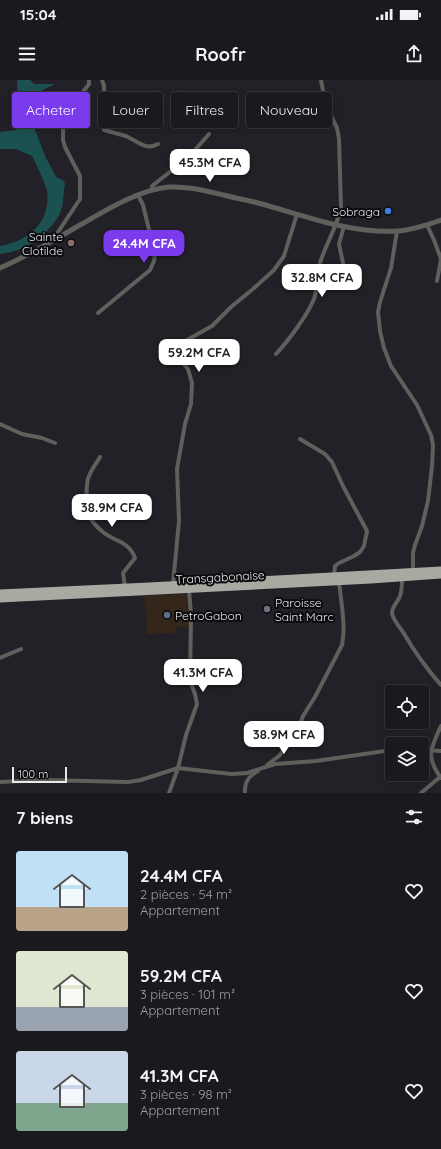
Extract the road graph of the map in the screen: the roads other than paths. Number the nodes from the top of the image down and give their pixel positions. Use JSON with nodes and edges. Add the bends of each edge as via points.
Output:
{"nodes":[{"id":1,"x":90,"y":80,"type":"edge"},
{"id":2,"x":102,"y":80,"type":"edge"},
{"id":3,"x":320,"y":80,"type":"edge"},
{"id":4,"x":209,"y":134,"type":"dead end"},
{"id":5,"x":158,"y":144,"type":"dead end"},
{"id":6,"x":152,"y":190,"type":"junction"},
{"id":7,"x":138,"y":195,"type":"junction"},
{"id":8,"x":297,"y":214,"type":"junction"},
{"id":9,"x":441,"y":220,"type":"edge"},
{"id":10,"x":336,"y":224,"type":"junction"},
{"id":11,"x":427,"y":225,"type":"junction"},
{"id":12,"x":344,"y":226,"type":"junction"},
{"id":13,"x":397,"y":231,"type":"junction"},
{"id":14,"x":52,"y":241,"type":"junction"},
{"id":15,"x":343,"y":263,"type":"dead end"},
{"id":16,"x":0,"y":268,"type":"edge"},
{"id":17,"x":437,"y":281,"type":"dead end"},
{"id":18,"x":98,"y":313,"type":"dead end"},
{"id":19,"x":276,"y":354,"type":"dead end"},
{"id":20,"x":0,"y":424,"type":"edge"},
{"id":21,"x":300,"y":439,"type":"dead end"},
{"id":22,"x":55,"y":443,"type":"dead end"},
{"id":23,"x":100,"y":457,"type":"dead end"},
{"id":24,"x":441,"y":570,"type":"edge"},
{"id":25,"x":413,"y":572,"type":"junction"},
{"id":26,"x":441,"y":575,"type":"edge"},
{"id":27,"x":402,"y":578,"type":"junction"},
{"id":28,"x":337,"y":579,"type":"junction"},
{"id":29,"x":173,"y":584,"type":"junction"},
{"id":30,"x":125,"y":587,"type":"junction"},
{"id":31,"x":189,"y":590,"type":"junction"},
{"id":32,"x":0,"y":593,"type":"edge"},
{"id":33,"x":0,"y":599,"type":"edge"},
{"id":34,"x":20,"y":650,"type":"dead end"},
{"id":35,"x":0,"y":658,"type":"edge"},
{"id":36,"x":441,"y":685,"type":"edge"},
{"id":37,"x":441,"y":726,"type":"edge"},
{"id":38,"x":385,"y":751,"type":"edge"},
{"id":39,"x":431,"y":751,"type":"junction"},
{"id":40,"x":441,"y":751,"type":"edge"},
{"id":41,"x":178,"y":768,"type":"junction"},
{"id":42,"x":262,"y":768,"type":"junction"},
{"id":43,"x":440,"y":778,"type":"edge"},
{"id":44,"x":0,"y":782,"type":"edge"},
{"id":45,"x":168,"y":793,"type":"edge"},
{"id":46,"x":245,"y":793,"type":"edge"},
{"id":47,"x":421,"y":793,"type":"edge"}],
"edges":[{"from":1,"to":14,"type":"street","via":[[65,115],[63,130],[65,147],[80,176],[80,199]]},
{"from":2,"to":5,"type":"street","via":[[104,130],[126,136],[145,146]]},
{"from":3,"to":10,"type":"street","via":[[326,106],[337,128],[341,208]]},
{"from":4,"to":6,"type":"street","via":[[189,157],[152,186]]},
{"from":6,"to":7,"type":"street"},
{"from":6,"to":8,"type":"street","via":[[169,187],[193,188]]},
{"from":7,"to":14,"type":"street"},
{"from":7,"to":18,"type":"street","via":[[143,205],[155,254],[153,266]]},
{"from":8,"to":10,"type":"street"},
{"from":8,"to":29,"type":"street","via":[[284,256],[274,270],[212,326],[180,344],[175,350],[188,369],[192,383],[191,404],[177,469],[179,521]]},
{"from":9,"to":11,"type":"street"},
{"from":10,"to":12,"type":"street"},
{"from":10,"to":19,"type":"street","via":[[321,261],[314,298],[308,311],[287,343]]},
{"from":11,"to":13,"type":"street"},
{"from":11,"to":17,"type":"street","via":[[441,259]]},
{"from":12,"to":13,"type":"street"},
{"from":12,"to":15,"type":"street","via":[[339,244]]},
{"from":13,"to":25,"type":"street","via":[[391,268],[378,312],[380,330],[391,366],[417,405],[433,445],[428,501],[413,552]]},
{"from":14,"to":16,"type":"street"},
{"from":20,"to":22,"type":"street","via":[[22,434]]},
{"from":21,"to":28,"type":"street","via":[[325,454],[332,462],[367,531],[360,552],[335,566]]},
{"from":23,"to":30,"type":"street","via":[[88,479],[89,517],[103,532],[133,552],[134,558],[123,573]]},
{"from":24,"to":25,"type":"highway","name":"Transgabonaise"},
{"from":25,"to":28,"type":"highway","name":"Transgabonaise"},
{"from":26,"to":27,"type":"highway","name":"Transgabonaise"},
{"from":27,"to":28,"type":"highway","name":"Transgabonaise"},
{"from":27,"to":36,"type":"street","via":[[402,589],[392,614],[415,652]]},
{"from":28,"to":29,"type":"highway","name":"Transgabonaise"},
{"from":28,"to":31,"type":"highway","name":"Transgabonaise"},
{"from":28,"to":42,"type":"street","via":[[343,624],[342,645],[292,740],[279,756]]},
{"from":29,"to":30,"type":"highway","name":"Transgabonaise"},
{"from":30,"to":32,"type":"highway","name":"Transgabonaise"},
{"from":31,"to":33,"type":"highway","name":"Transgabonaise"},
{"from":31,"to":41,"type":"street","via":[[190,681],[197,704]]},
{"from":34,"to":35,"type":"street"},
{"from":37,"to":39,"type":"street"},
{"from":38,"to":42,"type":"street","via":[[275,764]]},
{"from":39,"to":40,"type":"street"},
{"from":39,"to":43,"type":"street","via":[[433,765]]},
{"from":41,"to":42,"type":"street","via":[[231,774],[247,773]]},
{"from":41,"to":44,"type":"street","via":[[128,782]]},
{"from":41,"to":45,"type":"street"},
{"from":42,"to":46,"type":"street","via":[[251,775],[245,786]]},
{"from":43,"to":47,"type":"street"}]}
